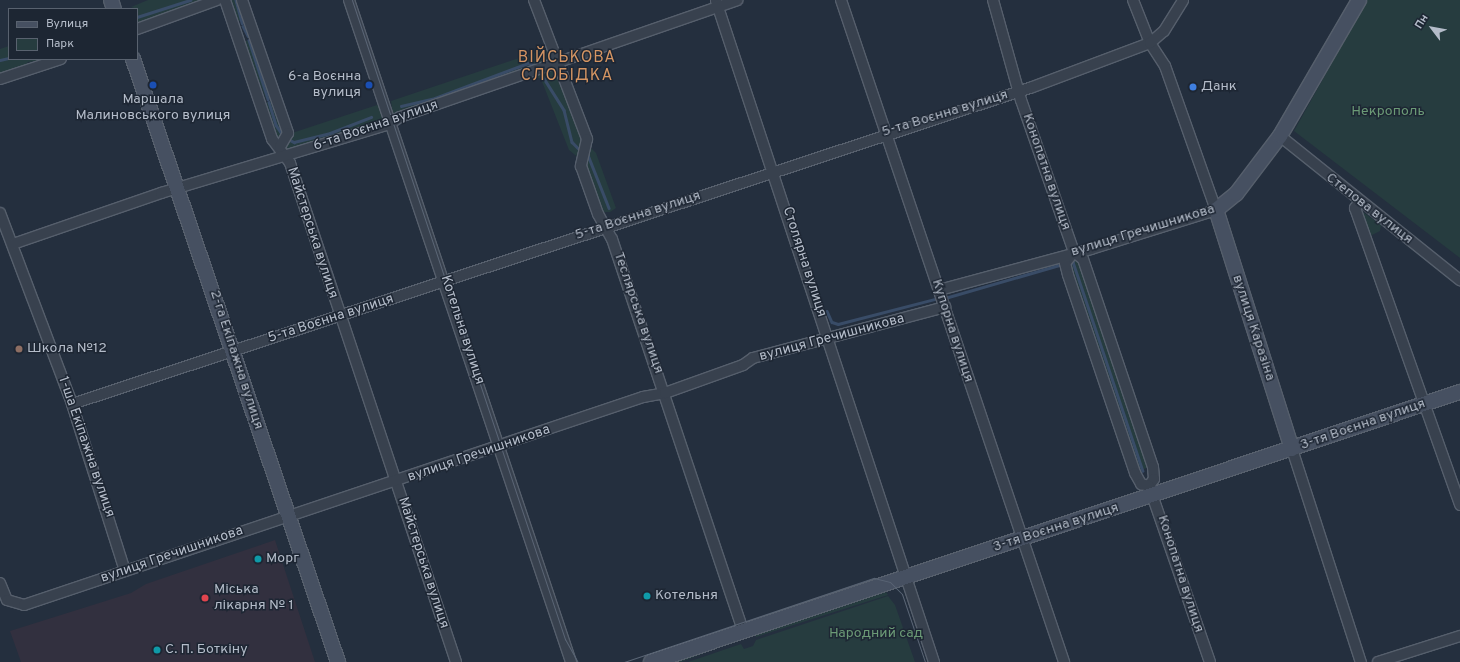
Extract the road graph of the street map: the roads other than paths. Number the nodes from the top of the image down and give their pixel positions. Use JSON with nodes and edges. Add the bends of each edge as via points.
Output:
{"nodes":[{"id":1,"x":217,"y":0,"type":"edge"},
{"id":2,"x":225,"y":0,"type":"edge"},
{"id":3,"x":242,"y":0,"type":"edge"},
{"id":4,"x":349,"y":0,"type":"edge"},
{"id":5,"x":534,"y":0,"type":"edge"},
{"id":6,"x":737,"y":0,"type":"edge"},
{"id":7,"x":841,"y":0,"type":"edge"},
{"id":8,"x":993,"y":0,"type":"edge"},
{"id":9,"x":1133,"y":0,"type":"edge"},
{"id":10,"x":1183,"y":0,"type":"edge"},
{"id":11,"x":1359,"y":0,"type":"edge"},
{"id":12,"x":717,"y":3,"type":"edge"},
{"id":13,"x":138,"y":29,"type":"edge"},
{"id":14,"x":1150,"y":43,"type":"junction"},
{"id":15,"x":58,"y":60,"type":"edge"},
{"id":16,"x":133,"y":60,"type":"edge"},
{"id":17,"x":556,"y":62,"type":"junction"},
{"id":18,"x":0,"y":79,"type":"edge"},
{"id":19,"x":1019,"y":91,"type":"junction"},
{"id":20,"x":392,"y":123,"type":"junction"},
{"id":21,"x":888,"y":131,"type":"junction"},
{"id":22,"x":1280,"y":136,"type":"junction"},
{"id":23,"x":280,"y":147,"type":"junction"},
{"id":24,"x":284,"y":157,"type":"junction"},
{"id":25,"x":775,"y":172,"type":"junction"},
{"id":26,"x":177,"y":188,"type":"junction"},
{"id":27,"x":1360,"y":202,"type":"junction"},
{"id":28,"x":1216,"y":210,"type":"junction"},
{"id":29,"x":0,"y":213,"type":"edge"},
{"id":30,"x":606,"y":227,"type":"junction"},
{"id":31,"x":13,"y":244,"type":"junction"},
{"id":32,"x":1074,"y":252,"type":"junction"},
{"id":33,"x":1460,"y":280,"type":"edge"},
{"id":34,"x":445,"y":282,"type":"junction"},
{"id":35,"x":939,"y":290,"type":"junction"},
{"id":36,"x":945,"y":307,"type":"junction"},
{"id":37,"x":339,"y":317,"type":"junction"},
{"id":38,"x":829,"y":340,"type":"junction"},
{"id":39,"x":233,"y":351,"type":"junction"},
{"id":40,"x":1460,"y":392,"type":"edge"},
{"id":41,"x":664,"y":393,"type":"junction"},
{"id":42,"x":72,"y":404,"type":"junction"},
{"id":43,"x":1426,"y":404,"type":"junction"},
{"id":44,"x":501,"y":447,"type":"junction"},
{"id":45,"x":1292,"y":449,"type":"junction"},
{"id":46,"x":395,"y":482,"type":"junction"},
{"id":47,"x":1151,"y":491,"type":"junction"},
{"id":48,"x":1460,"y":505,"type":"edge"},
{"id":49,"x":288,"y":515,"type":"junction"},
{"id":50,"x":1021,"y":540,"type":"junction"},
{"id":51,"x":125,"y":571,"type":"junction"},
{"id":52,"x":904,"y":579,"type":"junction"},
{"id":53,"x":0,"y":583,"type":"edge"},
{"id":54,"x":744,"y":631,"type":"junction"},
{"id":55,"x":1460,"y":636,"type":"edge"},
{"id":56,"x":1413,"y":657,"type":"edge"},
{"id":57,"x":338,"y":662,"type":"edge"},
{"id":58,"x":456,"y":662,"type":"edge"},
{"id":59,"x":570,"y":662,"type":"edge"},
{"id":60,"x":651,"y":662,"type":"edge"},
{"id":61,"x":934,"y":662,"type":"edge"},
{"id":62,"x":1064,"y":662,"type":"edge"},
{"id":63,"x":1210,"y":662,"type":"edge"},
{"id":64,"x":1361,"y":662,"type":"edge"},
{"id":65,"x":1378,"y":662,"type":"edge"}],
"edges":[{"from":1,"to":13,"type":"street"},
{"from":2,"to":23,"type":"street","name":"Майстерська вулиця","via":[[272,139]]},
{"from":3,"to":23,"type":"street","via":[[288,133]]},
{"from":4,"to":20,"type":"street","name":"Котельна вулиця"},
{"from":5,"to":17,"type":"street","name":"Теслярська вулиця"},
{"from":6,"to":12,"type":"street","name":"6-та Воєнна вулиця"},
{"from":7,"to":21,"type":"street","name":"Купорна вулиця"},
{"from":8,"to":19,"type":"street","name":"Конопатна вулиця"},
{"from":9,"to":14,"type":"street","name":"вулиця Каразіна"},
{"from":10,"to":14,"type":"street","name":"5-та Воєнна вулиця","via":[[1164,31]]},
{"from":11,"to":22,"type":"main road","name":"вулиця Гречишникова"},
{"from":12,"to":17,"type":"street","name":"6-та Воєнна вулиця"},
{"from":12,"to":25,"type":"street","name":"Столярна вулиця"},
{"from":14,"to":19,"type":"street","name":"5-та Воєнна вулиця"},
{"from":14,"to":28,"type":"street","name":"вулиця Каразіна","via":[[1165,66]]},
{"from":15,"to":18,"type":"street"},
{"from":16,"to":26,"type":"main road","name":"2-га Екіпажна вулиця"},
{"from":17,"to":20,"type":"street","name":"6-та Воєнна вулиця"},
{"from":17,"to":30,"type":"street","name":"Теслярська вулиця","via":[[588,139],[581,166]]},
{"from":19,"to":21,"type":"street","name":"5-та Воєнна вулиця"},
{"from":19,"to":32,"type":"street","name":"Конопатна вулиця"},
{"from":20,"to":24,"type":"street","name":"6-та Воєнна вулиця"},
{"from":20,"to":34,"type":"street","name":"Котельна вулиця"},
{"from":21,"to":25,"type":"street","name":"5-та Воєнна вулиця"},
{"from":21,"to":35,"type":"street","name":"Купорна вулиця"},
{"from":22,"to":27,"type":"street","name":"Степова вулиця"},
{"from":22,"to":28,"type":"main road","name":"вулиця Гречишникова","via":[[1236,194]]},
{"from":23,"to":24,"type":"street","name":"Майстерська вулиця"},
{"from":24,"to":26,"type":"street","name":"6-та Воєнна вулиця"},
{"from":24,"to":37,"type":"street","name":"Майстерська вулиця"},
{"from":25,"to":30,"type":"street","name":"5-та Воєнна вулиця"},
{"from":25,"to":38,"type":"street","name":"Столярна вулиця"},
{"from":26,"to":31,"type":"street","name":"6-та Воєнна вулиця"},
{"from":26,"to":39,"type":"main road","name":"2-га Екіпажна вулиця"},
{"from":27,"to":33,"type":"street","name":"Степова вулиця"},
{"from":27,"to":43,"type":"street","via":[[1355,208]]},
{"from":28,"to":32,"type":"street","name":"вулиця Гречишникова"},
{"from":28,"to":45,"type":"main road","name":"вулиця Каразіна"},
{"from":29,"to":31,"type":"street","name":"1-ша Екіпажна вулиця"},
{"from":30,"to":34,"type":"street","name":"5-та Воєнна вулиця"},
{"from":30,"to":41,"type":"street","name":"Теслярська вулиця"},
{"from":31,"to":42,"type":"street","name":"1-ша Екіпажна вулиця"},
{"from":32,"to":35,"type":"street","name":"вулиця Гречишникова"},
{"from":32,"to":47,"type":"street","name":"Конопатна вулиця","via":[[1083,259],[1153,466],[1154,480]]},
{"from":32,"to":47,"type":"street","via":[[1065,263],[1068,275],[1134,473]]},
{"from":34,"to":37,"type":"street","name":"5-та Воєнна вулиця"},
{"from":34,"to":44,"type":"street","name":"Котельна вулиця"},
{"from":35,"to":36,"type":"street","name":"Купорна вулиця"},
{"from":36,"to":38,"type":"street","name":"вулиця Гречишникова"},
{"from":36,"to":50,"type":"street","name":"Купорна вулиця"},
{"from":37,"to":39,"type":"street","name":"5-та Воєнна вулиця"},
{"from":37,"to":46,"type":"street","name":"Майстерська вулиця"},
{"from":38,"to":41,"type":"street","name":"вулиця Гречишникова","via":[[753,358],[743,365]]},
{"from":38,"to":52,"type":"street","name":"Столярна вулиця"},
{"from":39,"to":42,"type":"street","name":"5-та Воєнна вулиця"},
{"from":39,"to":49,"type":"main road","name":"2-га Екіпажна вулиця"},
{"from":40,"to":43,"type":"main road","name":"3-тя Воєнна вулиця"},
{"from":41,"to":44,"type":"street","name":"вулиця Гречишникова","via":[[643,397]]},
{"from":41,"to":54,"type":"street","name":"Теслярська вулиця"},
{"from":42,"to":51,"type":"street","name":"1-ша Екіпажна вулиця"},
{"from":43,"to":45,"type":"main road","name":"3-тя Воєнна вулиця"},
{"from":43,"to":48,"type":"street"},
{"from":44,"to":46,"type":"street","name":"вулиця Гречишникова"},
{"from":44,"to":59,"type":"street","name":"Котельна вулиця"},
{"from":45,"to":47,"type":"main road","name":"3-тя Воєнна вулиця"},
{"from":45,"to":64,"type":"street","name":"вулиця Каразіна"},
{"from":46,"to":49,"type":"street","name":"вулиця Гречишникова"},
{"from":46,"to":58,"type":"street","name":"Майстерська вулиця"},
{"from":47,"to":50,"type":"main road","name":"3-тя Воєнна вулиця"},
{"from":47,"to":63,"type":"street","name":"Конопатна вулиця"},
{"from":49,"to":51,"type":"street","name":"вулиця Гречишникова"},
{"from":49,"to":57,"type":"main road","name":"2-га Екіпажна вулиця"},
{"from":50,"to":52,"type":"main road","name":"3-тя Воєнна вулиця"},
{"from":50,"to":62,"type":"street","name":"Купорна вулиця"},
{"from":51,"to":53,"type":"street","name":"вулиця Гречишникова","via":[[24,605],[15,604],[5,596]]},
{"from":52,"to":54,"type":"main road","name":"3-тя Воєнна вулиця"},
{"from":52,"to":61,"type":"street","name":"Столярна вулиця"},
{"from":54,"to":60,"type":"main road","name":"3-тя Воєнна вулиця"},
{"from":55,"to":56,"type":"street"},
{"from":56,"to":65,"type":"street"}]}
